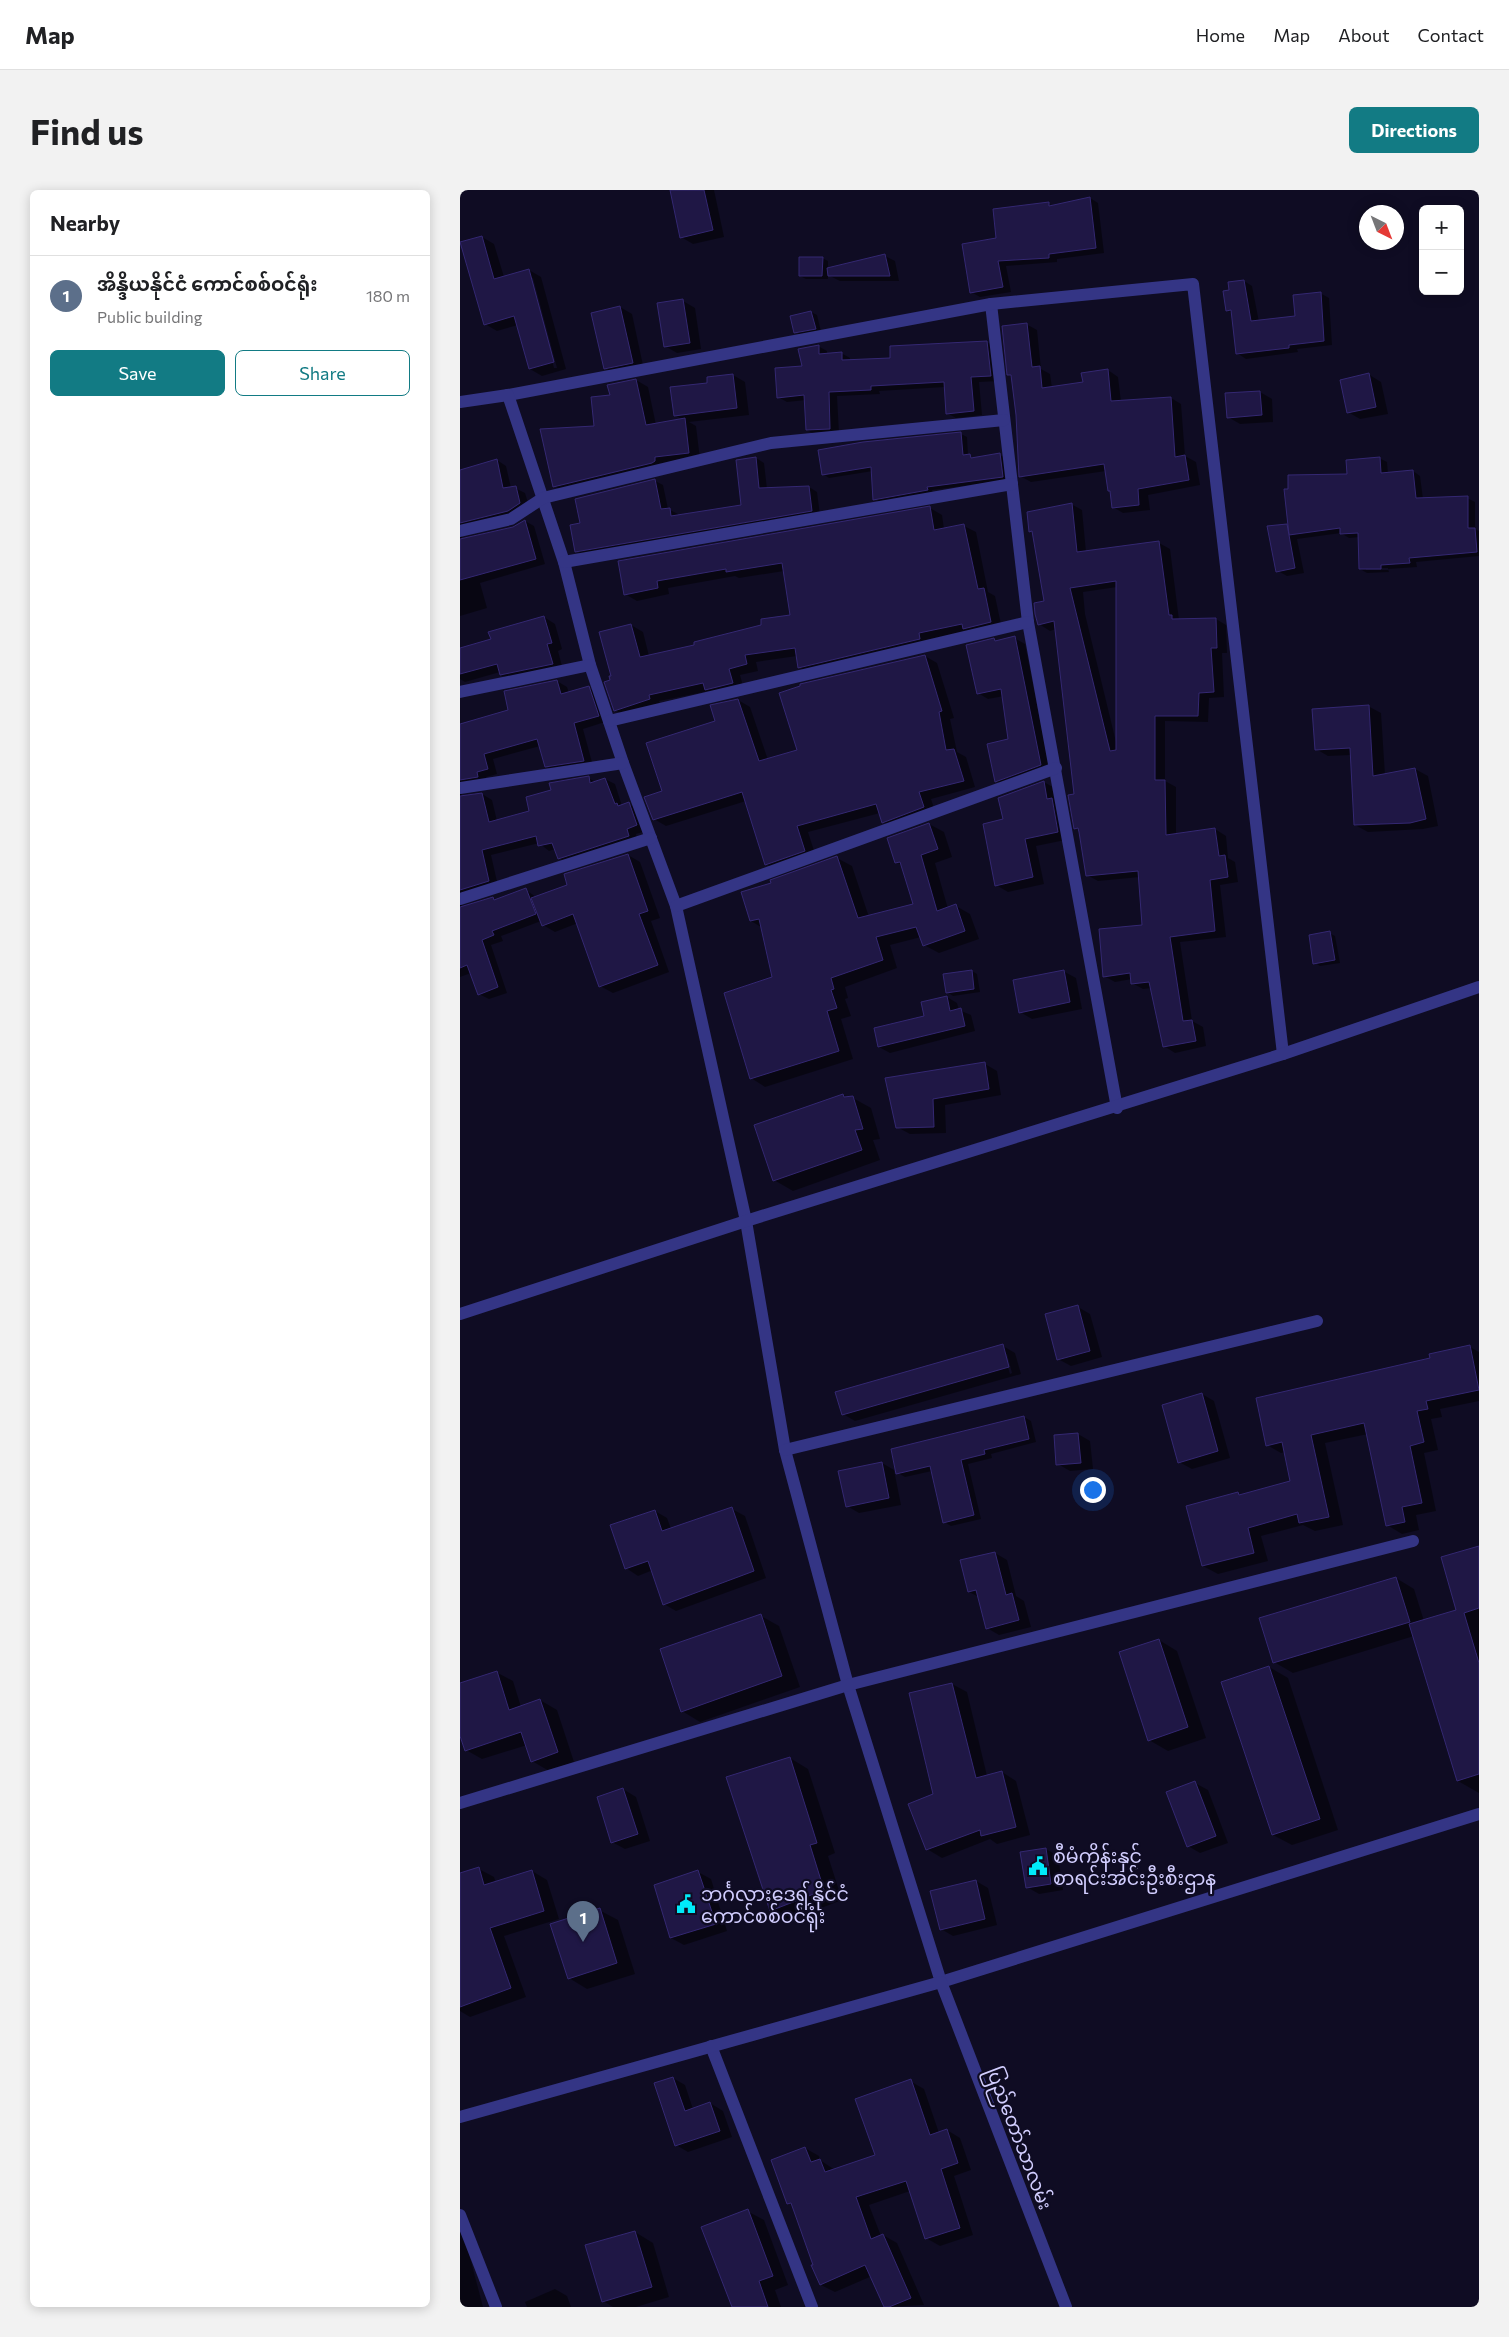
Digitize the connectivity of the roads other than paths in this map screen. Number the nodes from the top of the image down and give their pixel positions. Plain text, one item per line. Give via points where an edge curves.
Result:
1 (991, 304) junction
2 (508, 395) junction
3 (460, 402) edge
4 (1004, 420) junction
5 (1012, 484) junction
6 (544, 498) junction
7 (460, 531) edge
8 (564, 562) junction
9 (1028, 622) junction
10 (590, 665) junction
11 (460, 692) edge
12 (609, 721) junction
13 (623, 763) junction
14 (1056, 768) junction
15 (460, 788) edge
16 (651, 838) junction
17 (460, 899) edge
18 (676, 906) junction
19 (1479, 987) edge
20 (1283, 1054) junction
21 (1116, 1108) junction
22 (746, 1221) junction
23 (460, 1314) edge
24 (1317, 1321) dead end
25 (785, 1450) junction
26 (1413, 1541) dead end
27 (848, 1685) junction
28 (460, 1802) edge
29 (1479, 1814) edge
30 (942, 1982) junction
31 (712, 2046) junction
32 (460, 2117) edge
33 (460, 2215) edge
34 (496, 2307) edge
35 (812, 2307) edge
36 (1066, 2307) edge

1 - 2 street
1 - 4 street
1 - 20 street via 1193,284
2 - 3 street
2 - 6 street, ပြည်တော်သာလမ်း
4 - 5 street
4 - 6 street via 771,443
5 - 8 street
5 - 9 street
6 - 7 street via 511,519
6 - 8 street, ပြည်တော်သာလမ်း
8 - 10 street, ပြည်တော်သာလမ်း
9 - 12 street
9 - 14 street
10 - 11 street
10 - 12 street, ပြည်တော်သာလမ်း
12 - 13 street, ပြည်တော်သာလမ်း
13 - 15 street
13 - 16 street, ပြည်တော်သာလမ်း
14 - 18 street
14 - 21 street
16 - 17 street
16 - 18 street, ပြည်တော်သာလမ်း
18 - 22 street, ပြည်တော်သာလမ်း
19 - 20 street
20 - 21 street
21 - 22 street
22 - 23 street
22 - 25 street, ပြည်တော်သာလမ်း
24 - 25 street
25 - 27 street, ပြည်တော်သာလမ်း
26 - 27 street
27 - 28 street
27 - 30 street, ပြည်တော်သာလမ်း
29 - 30 street
30 - 31 street
30 - 36 street, ပြည်တော်သာလမ်း
31 - 32 street
31 - 35 street
33 - 34 street

